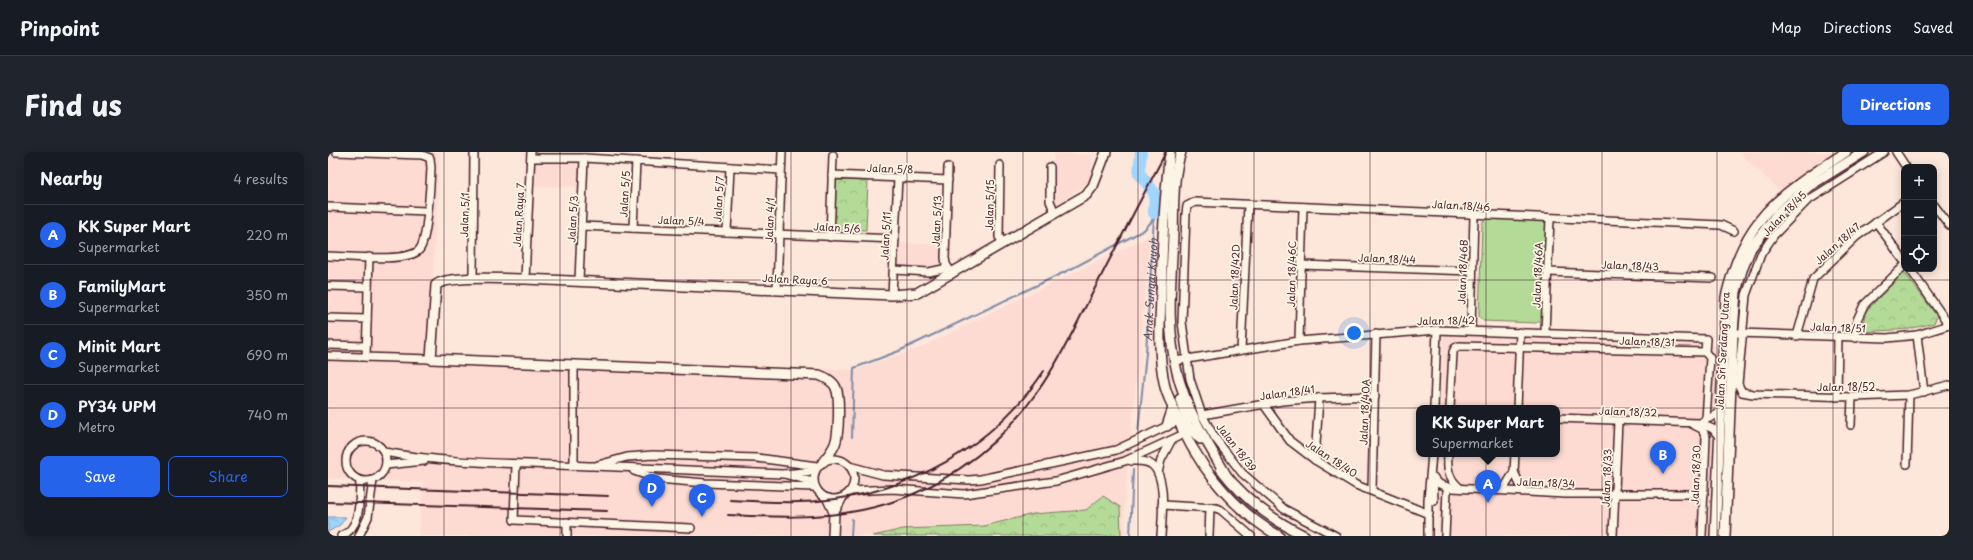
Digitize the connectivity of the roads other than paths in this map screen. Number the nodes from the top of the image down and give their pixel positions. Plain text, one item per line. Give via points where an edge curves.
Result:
1 (336, 152) edge
2 (474, 152) edge
3 (782, 152) edge
4 (1106, 152) edge
5 (1170, 152) edge
6 (1180, 152) edge
7 (1846, 152) edge
8 (1864, 152) edge
9 (1884, 152) edge
10 (1896, 152) edge
11 (531, 155) edge
12 (833, 155) dead end
13 (584, 158) junction
14 (636, 161) junction
15 (1904, 164) edge
16 (1000, 165) dead end
17 (730, 167) junction
18 (948, 167) dead end
19 (1050, 167) dead end
20 (781, 170) junction
21 (832, 175) junction
22 (898, 178) junction
23 (948, 180) junction
24 (1901, 204) edge
25 (1248, 205) junction
26 (1187, 206) joint
27 (328, 207) edge
28 (1303, 207) junction
29 (1937, 209) edge
30 (427, 211) junction
31 (1055, 213) junction
32 (1474, 215) junction
33 (1550, 219) junction
34 (1876, 222) junction
35 (581, 226) junction
36 (1949, 226) edge
37 (633, 228) junction
38 (1734, 231) dead end
39 (727, 232) junction
40 (779, 234) junction
41 (830, 237) junction
42 (895, 239) junction
43 (1004, 243) junction
44 (328, 256) edge
45 (369, 257) junction
46 (1901, 257) edge
47 (1301, 265) junction
48 (1901, 269) edge
49 (894, 270) junction
50 (950, 271) junction
51 (1472, 271) junction
52 (1547, 272) junction
53 (1912, 272) edge
54 (473, 278) junction
55 (1713, 278) dead end
56 (525, 279) junction
57 (579, 281) junction
58 (328, 286) edge
59 (368, 287) junction
60 (777, 289) junction
61 (892, 294) junction
62 (328, 318) edge
63 (367, 319) junction
64 (1949, 325) edge
65 (1437, 330) junction
66 (1471, 330) junction
67 (1520, 332) junction
68 (1545, 332) junction
69 (1733, 333) junction
70 (1376, 334) junction
71 (1917, 335) junction
72 (1797, 336) junction
73 (1838, 337) junction
74 (1856, 338) junction
75 (1300, 341) junction
76 (328, 345) edge
77 (366, 346) junction
78 (1519, 347) junction
79 (1173, 349) junction
80 (1241, 350) junction
81 (1705, 352) junction
82 (328, 356) edge
83 (366, 357) junction
84 (1186, 358) junction
85 (431, 359) junction
86 (1174, 361) junction
87 (574, 366) junction
88 (1949, 385) edge
89 (1742, 392) joint
90 (1924, 392) junction
91 (1909, 394) junction
92 (1375, 396) junction
93 (1837, 397) junction
94 (1852, 397) junction
95 (1319, 398) junction
96 (1264, 405) junction
97 (1434, 405) edge
98 (1450, 405) edge
99 (1517, 405) edge
100 (1173, 408) junction
101 (1720, 413) junction
102 (1202, 415) junction
103 (1560, 418) edge
104 (1706, 419) junction
105 (1618, 421) junction
106 (1690, 422) junction
107 (1183, 423) junction
108 (1699, 423) junction
109 (1851, 425) dead end
110 (1167, 426) junction
111 (1185, 436) junction
112 (1719, 437) junction
113 (1171, 441) junction
114 (384, 452) junction
115 (1432, 457) edge
116 (1448, 457) edge
117 (1515, 457) edge
118 (434, 460) junction
119 (1315, 460) junction
120 (1125, 461) junction
121 (1907, 464) dead end
122 (386, 465) junction
123 (516, 466) junction
124 (574, 466) junction
125 (592, 466) junction
126 (818, 466) junction
127 (849, 466) junction
128 (1431, 466) junction
129 (612, 468) junction
130 (1514, 472) junction
131 (1158, 473) junction
132 (1225, 473) junction
133 (783, 474) junction
134 (1434, 478) junction
135 (374, 480) junction
136 (360, 481) junction
137 (814, 484) junction
138 (1453, 488) junction
139 (1372, 490) junction
140 (1503, 490) junction
141 (851, 491) junction
142 (1523, 491) junction
143 (1428, 493) junction
144 (1616, 494) junction
145 (1704, 494) junction
146 (828, 499) junction
147 (841, 499) junction
148 (1162, 505) junction
149 (1210, 507) junction
150 (1430, 507) junction
151 (1416, 508) junction
152 (834, 512) junction
153 (567, 522) junction
154 (691, 528) dead end
155 (1428, 528) junction
156 (341, 536) edge
157 (359, 536) edge
158 (566, 536) edge
159 (834, 536) edge
160 (1161, 536) edge
161 (1209, 536) edge
162 (1251, 536) edge
163 (1279, 536) edge
164 (1305, 536) edge
165 (1336, 536) edge
166 (1428, 536) edge
167 (1445, 536) edge
168 (1613, 536) edge
169 (1702, 536) edge
170 (1715, 536) edge
171 (1725, 536) edge

1 - 30 street via 427,156 432,162
2 - 54 street, Jalan 5/1
3 - 20 street, Jalan 4/1
4 - 31 street, Jalan Raya 6 via 1090,190
5 - 100 street via 1166,180 1160,346 1164,383
6 - 79 street via 1176,180 1170,307
7 - 69 street, Jalan Sri Serdang Utara via 1776,201 1747,236 1730,278 1726,297
8 - 69 street, Jalan Sri Serdang Utara via 1808,187 1777,214 1751,248 1736,292
9 - 69 street, Jalan 18/45 via 1807,201 1774,235 1761,254
10 - 15 street
11 - 13 street
11 - 56 street, Jalan Raya 7
12 - 21 street
13 - 14 street
13 - 35 street, Jalan 5/3
14 - 17 street
14 - 37 street, Jalan 5/5
16 - 43 street, Jalan 5/15 via 999,237
17 - 20 street
17 - 39 street, Jalan 5/7
18 - 23 street, Jalan 5/13
19 - 31 street via 1050,201
20 - 40 street, Jalan 4/1
21 - 22 street, Jalan 5/8
21 - 41 street
22 - 23 street, Jalan 5/8
22 - 42 street, Jalan 5/11
23 - 50 street, Jalan 5/13 via 945,258
24 - 34 street, Jalan 18/47
25 - 26 street, Jalan 18/46 via 1195,202
25 - 28 street, Jalan 18/46
25 - 80 street, Jalan 18/42D
26 - 84 street, Jalan 18/39 via 1182,322
27 - 30 street
28 - 32 street, Jalan 18/46
28 - 47 street, Jalan 18/46C
29 - 36 street
30 - 45 street via 425,239 414,254 406,257
31 - 43 street, Jalan Raya 6
32 - 33 street, Jalan 18/46
32 - 51 street, Jalan 18/46B
33 - 38 street, Jalan 18/46 via 1721,225
33 - 52 street, Jalan 18/46A
34 - 46 street
34 - 72 street, Jalan 18/47 via 1856,237 1813,279
35 - 37 street, Jalan 5/4
35 - 57 street, Jalan 5/3
37 - 39 street, Jalan 5/4
39 - 40 street, Jalan 5/4
40 - 41 street, Jalan 5/6
40 - 60 street, Jalan 4/1
41 - 42 street, Jalan 5/6
42 - 49 street, Jalan 5/11
43 - 50 street, Jalan Raya 6
44 - 45 street
45 - 59 street
47 - 51 street, Jalan 18/44
47 - 75 street, Jalan 18/46C
48 - 74 street via 1864,305 1857,320
49 - 50 street
49 - 61 street, Jalan 5/11
50 - 61 street, Jalan Raya 6 via 923,291 905,295
51 - 66 street, Jalan 18/46B
52 - 55 street, Jalan 18/43
52 - 68 street, Jalan 18/46A
53 - 64 street
54 - 56 street, Jalan Raya 6
54 - 85 street, Jalan Raya 6 via 439,282 436,285
56 - 57 street, Jalan Raya 6
57 - 60 street, Jalan Raya 6
58 - 59 street
59 - 63 street
60 - 61 street, Jalan Raya 6
62 - 63 street
63 - 77 street
64 - 71 street, Jalan 18/51
65 - 66 street, Jalan 18/42
65 - 70 street, Jalan 18/42
65 - 97 street
66 - 67 street, Jalan 18/42
67 - 68 street, Jalan 18/42
67 - 78 street
68 - 81 street, Jalan 18/42 via 1706,340
69 - 72 street, Jalan 18/51
69 - 89 street, Jalan 18/45 via 1738,384
69 - 101 street, Jalan Sri Serdang Utara
69 - 171 street, Jalan Sri Serdang Utara
70 - 75 street, Jalan 18/42
70 - 92 street, Jalan 18/40A
71 - 74 street, Jalan 18/51
71 - 90 street
72 - 73 street, Jalan 18/51
73 - 74 street, Jalan 18/51
73 - 93 street
75 - 80 street, Jalan 18/42
76 - 77 street
77 - 83 street
78 - 81 street, Jalan 18/31
78 - 98 street, Jalan 18/31 via 1455,348
78 - 99 street
79 - 86 street
79 - 107 street via 1173,374
80 - 84 street, Jalan 18/42
81 - 104 street via 1710,358
82 - 83 street
83 - 85 street
84 - 86 street, Jalan 18/42
84 - 102 street, Jalan 18/39
85 - 87 street
86 - 132 street via 1180,385 1196,423
87 - 124 street
87 - 126 street via 824,377 836,386 836,442
88 - 90 street, Jalan 18/52
89 - 93 street, Jalan 18/52
90 - 91 street, Jalan 18/52
91 - 94 street, Jalan 18/52
91 - 121 street
92 - 95 street, Jalan 18/41
92 - 139 street, Jalan 18/40A
93 - 94 street, Jalan 18/52
94 - 109 street
95 - 96 street, Jalan 18/41
95 - 119 street
96 - 102 street, Jalan 18/41
96 - 119 street, Jalan 18/40 via 1290,441
100 - 107 street
100 - 110 street
101 - 104 street
101 - 112 street, Jalan Sri Serdang Utara
102 - 165 street, Jalan 18/39 via 1215,438 1242,473 1284,509
103 - 105 street, Jalan 18/32
104 - 108 street
105 - 106 street, Jalan 18/32
105 - 144 street, Jalan 18/33
106 - 108 street, Jalan 18/32
106 - 145 street, Jalan 18/30 via 1702,429 1706,437
107 - 110 street
107 - 111 street via 1187,430
107 - 132 street via 1194,431
108 - 112 street via 1713,429
110 - 127 street via 1116,450 981,479 883,475
111 - 113 street
111 - 163 street via 1214,480 1228,496
112 - 170 street, Jalan Sri Serdang Utara
113 - 120 street
113 - 131 street via 1161,460
114 - 118 street
114 - 122 street
114 - 136 street via 376,444 366,441 355,444 350,449 346,454 346,468
115 - 128 street
116 - 138 street via 1448,472
117 - 130 street
118 - 122 street
118 - 123 street
119 - 139 street, Jalan 18/40 via 1356,485
120 - 131 street via 1143,460 1152,465
120 - 141 street via 1056,481 964,494 892,489
122 - 135 street via 384,472
123 - 124 street
123 - 153 street via 514,520
124 - 125 street
125 - 126 street via 627,457 653,455 757,458
125 - 129 street
126 - 127 street via 837,459
126 - 133 street
126 - 137 street
127 - 141 street via 854,478
128 - 134 street
128 - 143 street
129 - 133 street
129 - 137 street via 639,472 657,479 705,483
130 - 140 street
130 - 142 street
131 - 148 street
132 - 164 street via 1249,499 1282,525
133 - 137 street
134 - 138 street via 1439,484
134 - 150 street
135 - 136 street
135 - 157 street via 368,517
136 - 156 street via 358,516 347,533
137 - 146 street via 818,492
138 - 140 street, Jalan 18/34
138 - 150 street
138 - 167 street
139 - 151 street, Jalan 18/40
140 - 142 street, Jalan 18/34
141 - 147 street
142 - 144 street, Jalan 18/34
143 - 150 street
143 - 151 street
144 - 145 street, Jalan 18/34
144 - 168 street, Jalan 18/33
145 - 169 street, Jalan 18/30
146 - 147 street
146 - 152 street
147 - 152 street
148 - 149 street
148 - 160 street
149 - 161 street
149 - 162 street via 1221,510
150 - 151 street, Jalan 18/40
150 - 155 street
151 - 155 street
152 - 159 street
153 - 154 street
153 - 158 street
155 - 166 street

